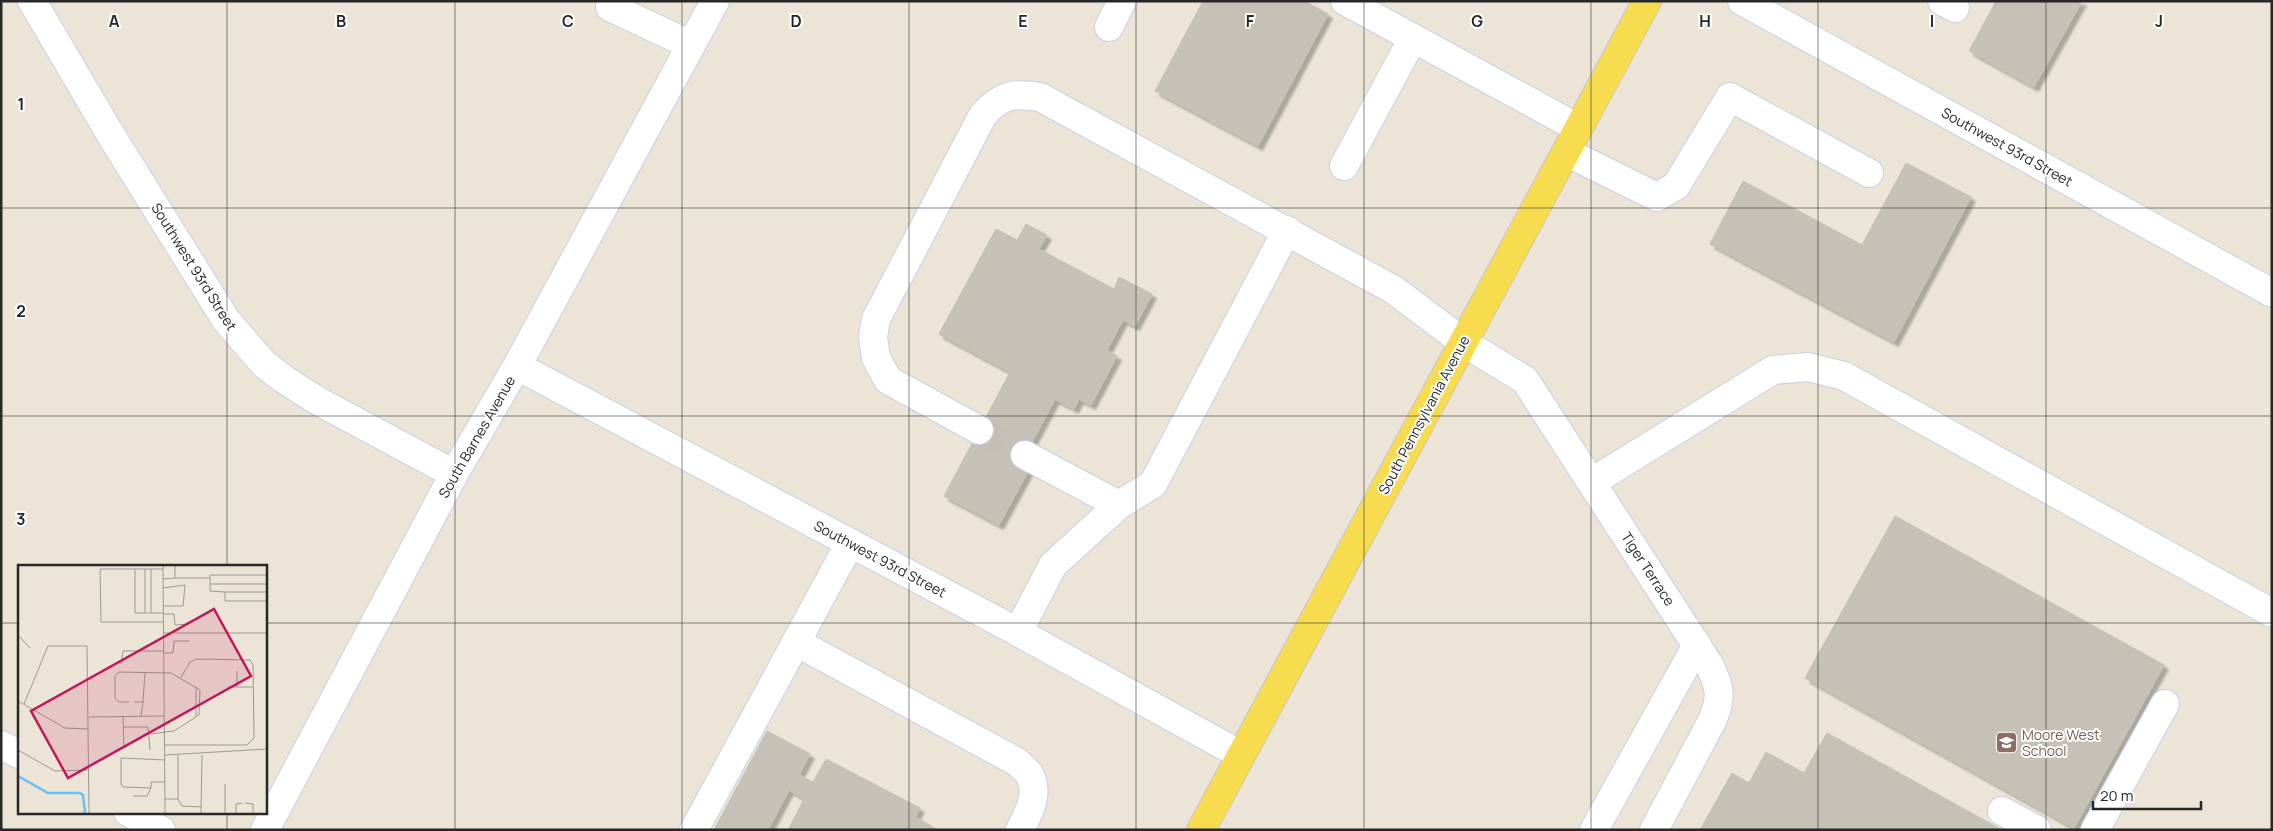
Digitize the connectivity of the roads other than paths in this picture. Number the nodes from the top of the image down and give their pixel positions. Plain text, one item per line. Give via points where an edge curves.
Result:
1 (32, 1) edge
2 (715, 1) edge
3 (1122, 1) edge
4 (1345, 1) edge
5 (1647, 1) edge
6 (1742, 1) edge
7 (610, 7) dead end
8 (1109, 27) dead end
9 (1413, 38) junction
10 (691, 45) junction
11 (1572, 140) junction
12 (1344, 166) dead end
13 (1869, 173) dead end
14 (1287, 230) junction
15 (2272, 293) edge
16 (1463, 342) junction
17 (517, 366) junction
18 (979, 430) tunnel mouth
19 (1025, 455) tunnel mouth
20 (454, 474) junction
21 (1592, 482) junction
22 (1119, 505) junction
23 (850, 543) junction
24 (2272, 613) edge
25 (1018, 632) junction
26 (796, 642) junction
27 (1697, 645) junction
28 (2165, 704) dead end
29 (1, 745) edge
30 (18, 754) edge
31 (1242, 755) junction
32 (2002, 811) dead end
33 (132, 814) edge
34 (161, 830) edge
35 (265, 830) edge
36 (694, 830) edge
37 (1020, 830) edge
38 (1201, 830) edge
39 (1594, 830) edge
40 (1654, 830) edge
41 (2037, 830) edge
42 (2095, 830) edge

1 - 20 street, Southwest 93rd Street via 112,137 241,340 264,364 318,401
2 - 10 street, South Barnes Avenue
3 - 8 street
4 - 9 street
5 - 11 main road, South Pennsylvania Avenue
6 - 15 street, Southwest 93rd Street
7 - 10 street
9 - 11 street
9 - 12 street
10 - 17 street, South Barnes Avenue
11 - 13 street via 1657,197 1676,186 1730,96
11 - 16 main road, South Pennsylvania Avenue
14 - 16 street, Tiger Terrace via 1394,290
14 - 18 street, Tiger Terrace via 1040,97 1007,96 994,102 984,115 876,319 873,337 876,358 888,380
14 - 22 street via 1153,484
16 - 21 street, Tiger Terrace via 1526,380
16 - 31 main road, South Pennsylvania Avenue
17 - 20 street, South Barnes Avenue
17 - 23 street, Southwest 93rd Street
19 - 22 street
20 - 35 street, South Barnes Avenue
21 - 24 street via 1773,370 1808,368 1844,376
21 - 27 street, Tiger Terrace
22 - 25 street via 1053,565
23 - 25 street, Southwest 93rd Street
23 - 26 street
25 - 31 street, Southwest 93rd Street
26 - 36 street
26 - 37 street via 1017,762 1029,774 1034,794
27 - 39 street
27 - 40 street, Tiger Terrace via 1719,685 1718,705
28 - 42 street
29 - 30 street
31 - 38 main road, South Pennsylvania Avenue
32 - 41 street
33 - 34 street

